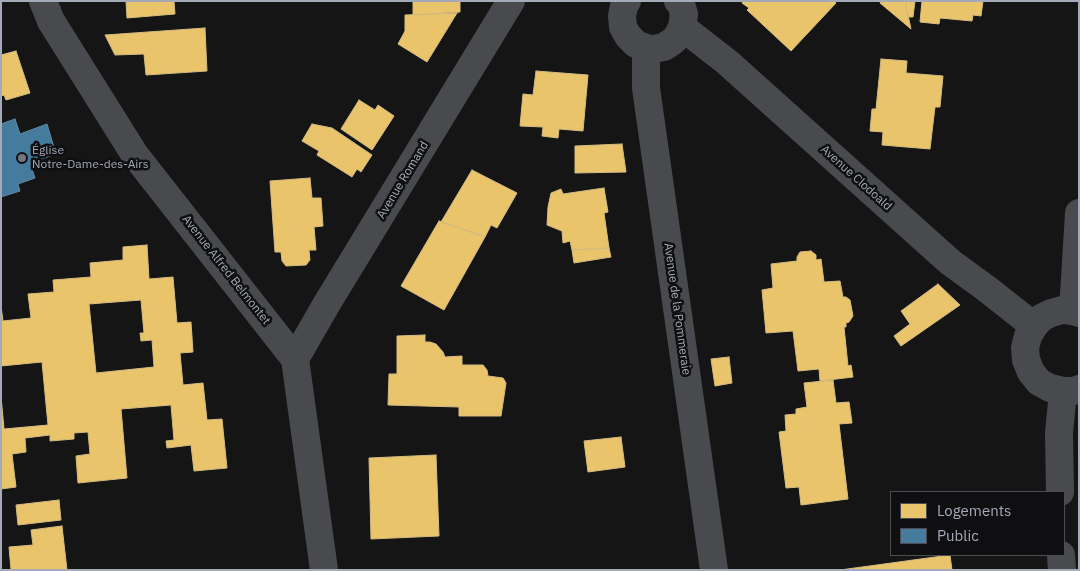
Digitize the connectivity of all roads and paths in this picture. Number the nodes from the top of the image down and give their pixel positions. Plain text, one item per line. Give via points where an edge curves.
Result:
1 (43, 1) edge
2 (511, 1) edge
3 (627, 1) edge
4 (680, 14) edge
5 (646, 48) junction
6 (1079, 212) edge
7 (1076, 312) edge
8 (1034, 326) junction
9 (295, 359) junction
10 (1071, 390) edge
11 (1060, 491) edge
12 (1062, 556) edge
13 (324, 570) edge
14 (714, 570) edge
15 (1062, 570) edge

1 - 9 street, Avenue Alfred Belmontet via 51,21 135,155
2 - 9 street, Avenue Romand
3 - 5 street via 622,16 623,26 636,44
4 - 5 street via 677,36 673,41 664,47
4 - 8 street, Avenue Clodoald via 727,62 950,262
5 - 14 street, Avenue de la Pommeraie via 646,88
6 - 7 street
7 - 8 street via 1051,312
8 - 10 street via 1025,348 1031,372 1050,388
9 - 13 street
10 - 11 street via 1060,433
12 - 15 street

